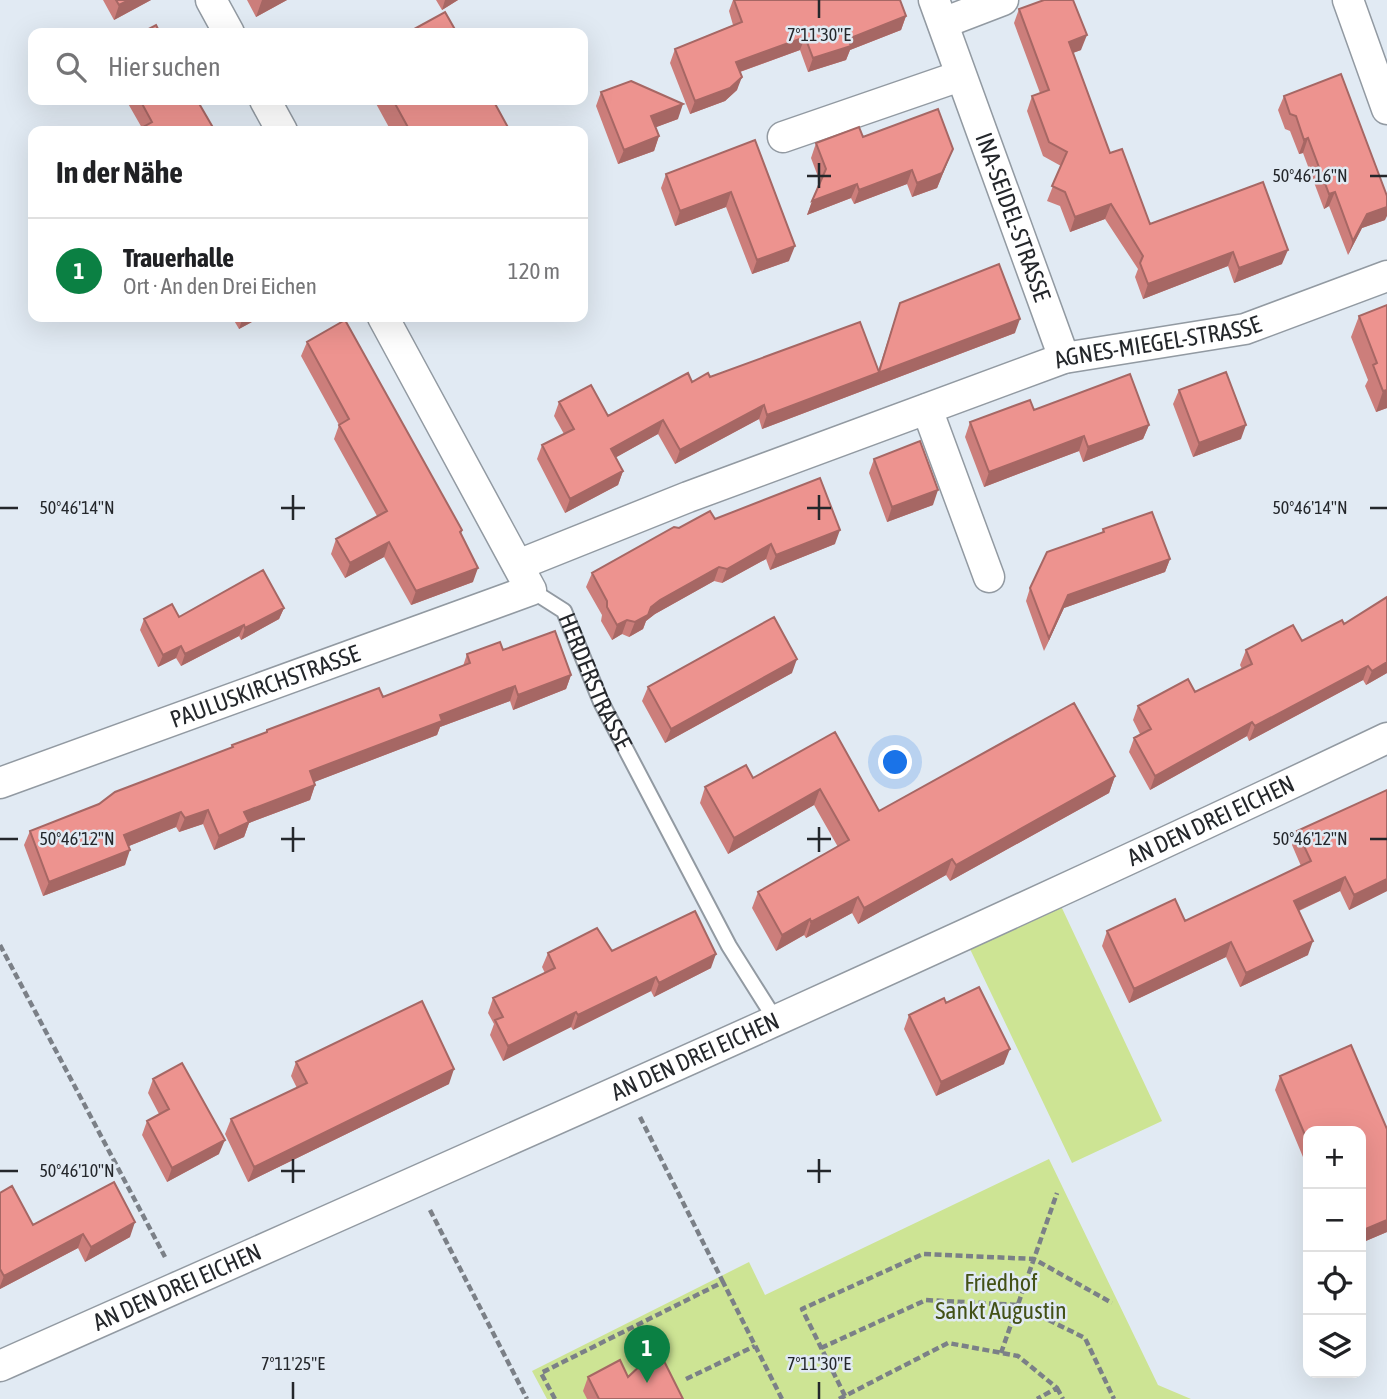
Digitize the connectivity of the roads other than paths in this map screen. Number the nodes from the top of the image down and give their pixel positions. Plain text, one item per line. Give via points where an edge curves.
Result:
1 (211, 0) edge
2 (1003, 0) edge
3 (1348, 0) edge
4 (939, 11) edge
5 (226, 28) edge
6 (960, 76) junction
7 (268, 105) edge
8 (1387, 109) edge
9 (279, 126) edge
10 (783, 137) dead end
11 (1387, 276) edge
12 (386, 322) edge
13 (1064, 358) junction
14 (927, 409) junction
15 (989, 577) dead end
16 (524, 578) junction
17 (1387, 738) edge
18 (0, 783) edge
19 (775, 1019) junction
20 (0, 1366) edge

1 - 5 street
2 - 4 street, INA-SEIDEL-STRASSE
3 - 8 street
4 - 6 street, INA-SEIDEL-STRASSE
6 - 10 street
6 - 13 street, INA-SEIDEL-STRASSE
7 - 9 street
11 - 13 street, AGNES-MIEGEL-STRASSE via 1245,329
12 - 16 street, HERDERSTRASSE
13 - 14 street, AGNES-MIEGEL-STRASSE
14 - 15 street
14 - 16 street, AGNES-MIEGEL-STRASSE via 688,497
16 - 18 street, PAULUSKIRCHSTRASSE
16 - 19 lane, HERDERSTRASSE via 564,611 601,702 729,946
17 - 19 street, AN DEN DREI EICHEN via 1119,865
19 - 20 street, AN DEN DREI EICHEN via 626,1090

